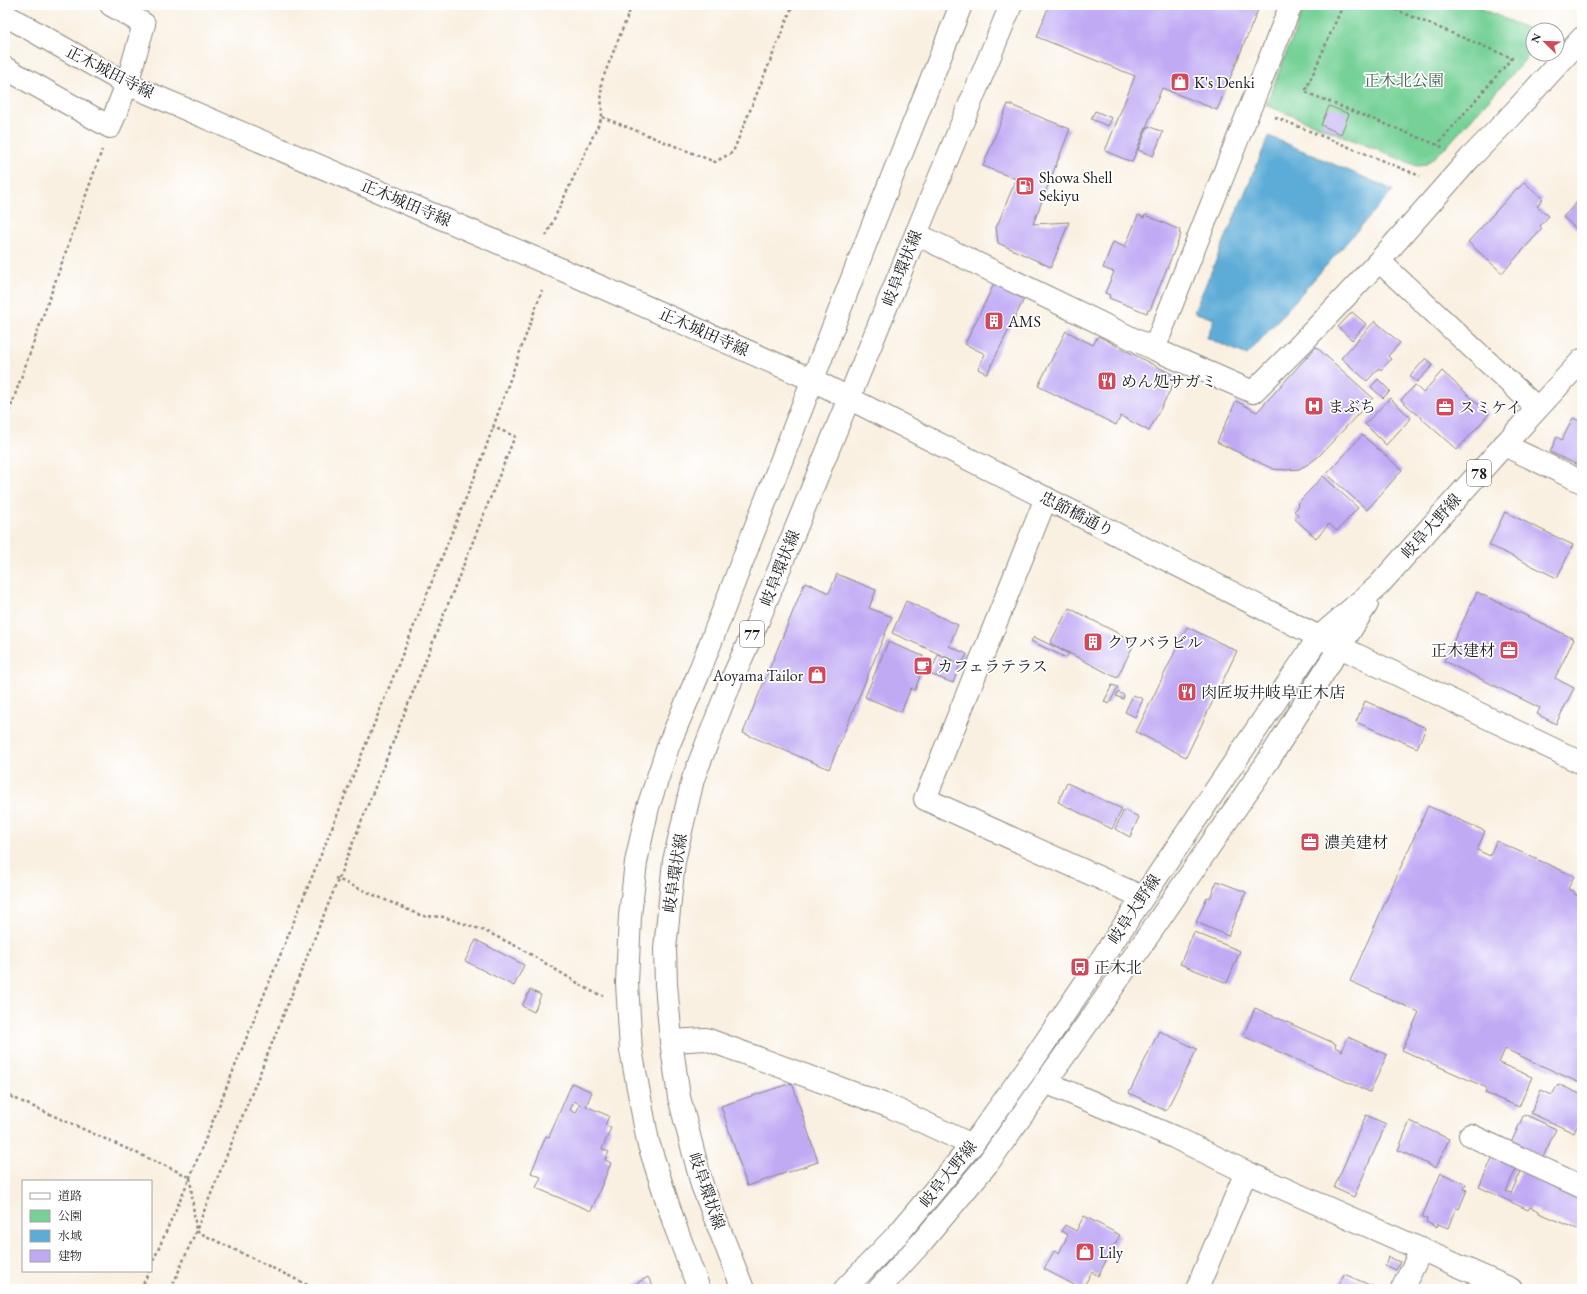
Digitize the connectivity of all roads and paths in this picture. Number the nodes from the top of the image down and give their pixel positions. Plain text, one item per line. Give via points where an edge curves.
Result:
1 (111, 5) edge
2 (632, 5) edge
3 (793, 5) edge
4 (962, 5) edge
5 (1011, 5) edge
6 (1291, 5) edge
7 (1343, 5) edge
8 (1384, 5) edge
9 (5, 15) edge
10 (1582, 38) edge
11 (5, 68) edge
12 (128, 84) junction
13 (1250, 107) junction
14 (602, 117) junction
15 (110, 127) junction
16 (1417, 175) dead end
17 (916, 234) junction
18 (543, 261) junction
19 (1378, 261) junction
20 (1154, 349) junction
21 (1582, 360) edge
22 (813, 380) junction
23 (848, 398) junction
24 (1537, 408) junction
25 (5, 423) edge
26 (493, 427) junction
27 (1504, 445) junction
28 (1582, 482) edge
29 (1046, 498) junction
30 (1378, 586) junction
31 (1319, 637) junction
32 (1341, 647) junction
33 (1582, 763) edge
34 (335, 878) dead end
35 (338, 880) junction
36 (1142, 897) junction
37 (628, 997) junction
38 (671, 1041) junction
39 (1045, 1082) junction
40 (5, 1094) edge
41 (1470, 1136) dead end
42 (972, 1146) junction
43 (1246, 1172) junction
44 (190, 1177) junction
45 (1582, 1188) edge
46 (196, 1231) junction
47 (1422, 1249) junction
48 (152, 1264) edge
49 (149, 1272) edge
50 (141, 1289) edge
51 (171, 1289) edge
52 (316, 1289) edge
53 (699, 1289) edge
54 (743, 1289) edge
55 (845, 1289) edge
56 (879, 1289) edge
57 (1197, 1289) edge
58 (1402, 1289) edge
59 (1511, 1289) edge

1 - 12 street via 144,24
2 - 14 path via 601,83
3 - 14 path via 733,152 715,162
4 - 22 street, 77
5 - 17 street, 岐阜環状線 / 77
6 - 13 street
7 - 8 path via 1305,92 1437,145 1512,58
9 - 12 street, 正木城田寺線
10 - 19 street
11 - 15 street
12 - 15 street
12 - 18 street, 正木城田寺線
13 - 16 path
13 - 20 street
14 - 18 path
15 - 25 path
17 - 20 street
17 - 23 street, 岐阜環状線 / 77
18 - 22 street, 正木城田寺線
18 - 26 path
19 - 20 street via 1253,392
19 - 24 street
21 - 24 street, 岐阜大野線 / 78
22 - 23 street, 忠節橋通り
22 - 37 street, 77 via 669,744 648,807 636,862 630,916
23 - 29 street, 忠節橋通り
23 - 38 street, 岐阜環状線 / 77 via 693,779 674,861 665,949
24 - 27 street, 岐阜大野線 / 78
26 - 35 path via 515,436
26 - 44 path
27 - 28 street
27 - 30 street, 岐阜大野線 / 78
29 - 31 street, 忠節橋通り
29 - 36 street via 925,799
30 - 31 street, 岐阜大野線 / 78
30 - 32 street, 岐阜大野線 / 78
31 - 32 street, 忠節橋通り
31 - 36 street, 岐阜大野線 / 78
32 - 33 street, 忠節橋通り
32 - 39 street, 岐阜大野線 / 78 via 1264,768
34 - 35 path
35 - 37 path via 422,916 444,917 485,931 520,948 602,996
35 - 46 path
36 - 42 street, 岐阜大野線 / 78
37 - 53 street, 77 via 631,1050 648,1142 675,1226
38 - 42 street via 706,1039 890,1107
38 - 54 street, 岐阜環状線 / 77 via 678,1097 702,1185
39 - 43 street via 1174,1136
39 - 56 street, 岐阜大野線 / 78 via 988,1163 922,1243
40 - 44 path
41 - 45 street
42 - 55 street, 岐阜大野線 / 78 via 898,1234
43 - 47 street
43 - 57 street
44 - 46 path
44 - 48 path
46 - 51 path
46 - 52 path
47 - 58 street
47 - 59 street
49 - 50 path

